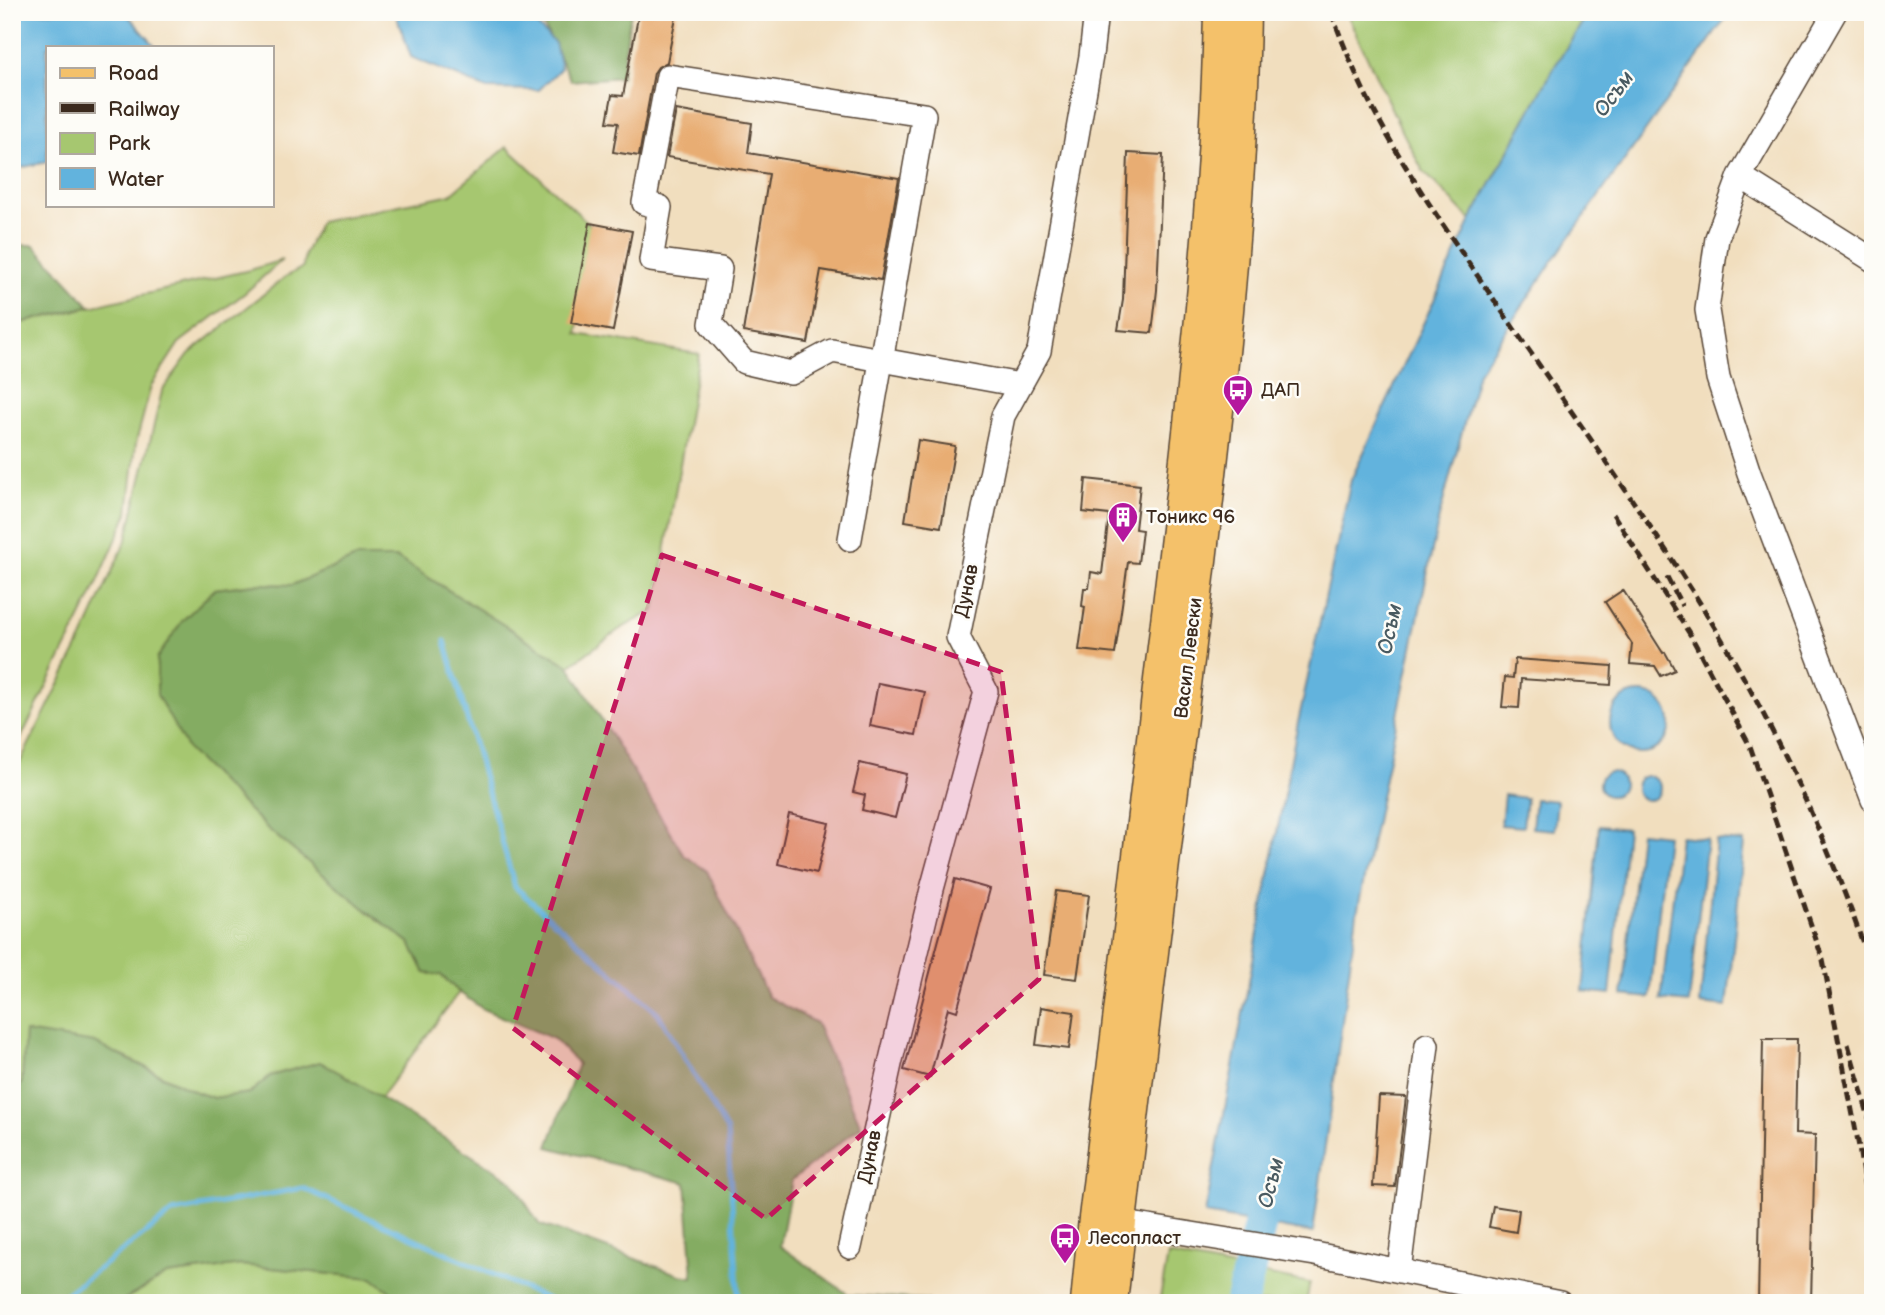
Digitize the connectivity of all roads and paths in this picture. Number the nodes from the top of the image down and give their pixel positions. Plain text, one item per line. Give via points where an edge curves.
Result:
1 (1096, 12) edge
2 (1219, 12) edge
3 (1245, 12) edge
4 (1835, 12) edge
5 (1740, 176) junction
6 (1873, 261) edge
7 (883, 360) junction
8 (1020, 385) junction
9 (850, 539) dead end
10 (1873, 800) edge
11 (1427, 1045) dead end
12 (1107, 1220) junction
13 (850, 1247) dead end
14 (1399, 1271) junction
15 (1478, 1295) edge
16 (1086, 1303) edge
17 (1112, 1303) edge
18 (1560, 1303) edge

1 - 8 street, Дунав via 1039,351
2 - 12 main road, Васил Левски via 1208,249
3 - 12 main road, Васил Левски via 1234,254 1217,427
4 - 5 street
5 - 6 street
5 - 10 street via 1717,238 1707,310 1717,378
7 - 7 street via 924,115 668,76 644,203 660,207 651,260 720,269 711,324 744,362 791,373 832,351
7 - 8 street
7 - 9 street
8 - 13 street, Дунав via 1003,416 958,637 986,691 932,890
11 - 14 street
12 - 14 street
12 - 16 main road, Васил Левски
12 - 17 main road, Васил Левски
14 - 15 street
15 - 18 street

